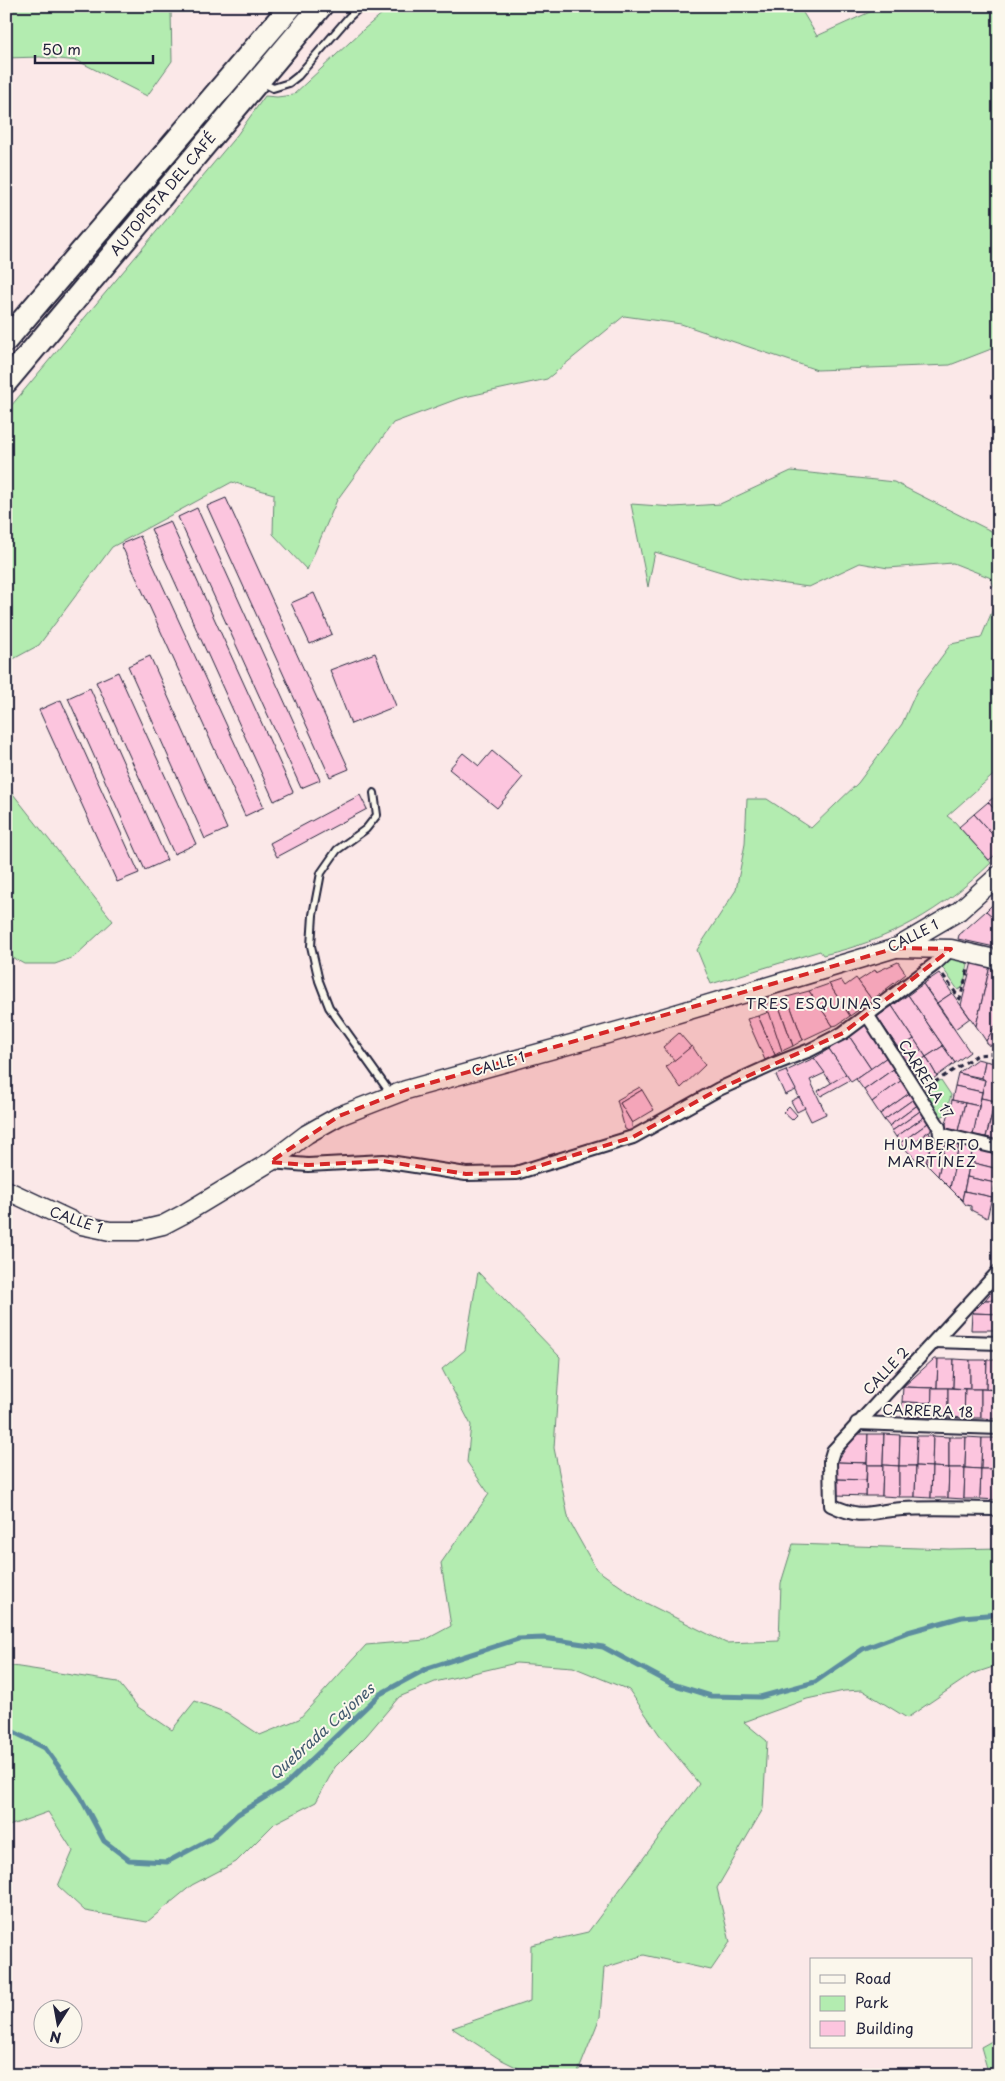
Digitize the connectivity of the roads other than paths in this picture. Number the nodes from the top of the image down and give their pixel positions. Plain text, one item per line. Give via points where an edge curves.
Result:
1 (291, 6) edge
2 (321, 6) edge
3 (361, 6) edge
4 (261, 77) junction
5 (6, 340) edge
6 (6, 382) edge
7 (374, 793) dead end
8 (999, 876) edge
9 (896, 948) junction
10 (950, 949) junction
11 (999, 960) edge
12 (868, 1016) junction
13 (392, 1095) junction
14 (999, 1148) edge
15 (270, 1162) junction
16 (6, 1190) edge
17 (999, 1272) edge
18 (935, 1341) junction
19 (999, 1343) edge
20 (857, 1423) junction
21 (999, 1428) edge
22 (999, 1509) edge

1 - 5 highway, AUTOPISTA DEL CAFÉ
2 - 4 highway, AUTOPISTA DEL CAFÉ
3 - 4 lane via 289,83 273,88
4 - 6 highway, AUTOPISTA DEL CAFÉ
7 - 13 lane via 377,815 366,829 336,850 321,873 313,915 312,946 319,981 329,1007
8 - 9 street, CALLE 1 via 959,911
9 - 10 street
9 - 13 street, CALLE 1
10 - 11 street
10 - 12 street, CALLE 1 via 936,964
12 - 14 street, CARRERA 17 via 939,1127 940,1134
12 - 15 street, CALLE 1 via 810,1050 719,1089 633,1137 516,1172 466,1174 383,1161 308,1165
13 - 15 street, CALLE 1 via 323,1125
15 - 16 street, CALLE 1 via 163,1225 138,1231 110,1231 81,1224
17 - 18 street, CALLE 2
18 - 19 street
18 - 20 street, CALLE 2
20 - 21 street, CARRERA 18
20 - 22 street, CALLE 2 via 833,1451 830,1461 831,1506 862,1516 901,1509

